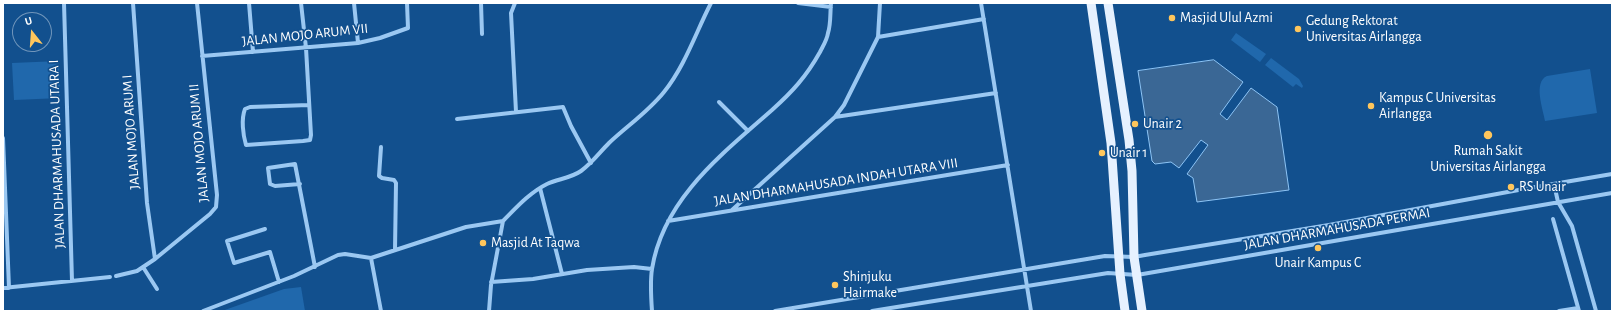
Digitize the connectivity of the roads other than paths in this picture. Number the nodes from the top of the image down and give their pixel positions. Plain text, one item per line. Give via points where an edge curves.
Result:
1 (64, 3) edge
2 (133, 3) edge
3 (196, 3) edge
4 (249, 3) edge
5 (301, 3) edge
6 (354, 3) edge
7 (407, 3) edge
8 (481, 3) edge
9 (514, 3) edge
10 (710, 3) edge
11 (798, 3) edge
12 (880, 3) edge
13 (981, 3) edge
14 (1091, 3) edge
15 (1108, 3) edge
16 (831, 5) edge
17 (984, 19) junction
18 (482, 34) dead end
19 (878, 37) junction
20 (358, 43) junction
21 (306, 48) junction
22 (253, 52) junction
23 (202, 56) junction
24 (996, 93) junction
25 (719, 102) dead end
26 (309, 105) junction
27 (516, 112) junction
28 (835, 117) junction
29 (456, 119) dead end
30 (748, 131) junction
31 (3, 138) edge
32 (381, 148) dead end
33 (590, 163) junction
34 (1008, 165) junction
35 (1612, 174) edge
36 (300, 184) junction
37 (1554, 184) junction
38 (540, 188) junction
39 (1612, 193) edge
40 (1558, 202) junction
41 (732, 210) junction
42 (1553, 219) dead end
43 (503, 221) junction
44 (668, 221) junction
45 (265, 229) dead end
46 (396, 250) junction
47 (1119, 256) junction
48 (1134, 257) junction
49 (371, 258) junction
50 (155, 260) junction
51 (144, 267) junction
52 (315, 267) junction
53 (652, 269) junction
54 (1024, 269) junction
55 (562, 274) junction
56 (1120, 274) junction
57 (1137, 275) junction
58 (116, 276) dead end
59 (110, 277) dead end
60 (72, 281) junction
61 (279, 282) junction
62 (491, 282) junction
63 (1027, 287) junction
64 (3, 288) edge
65 (9, 288) junction
66 (157, 290) dead end
67 (1579, 309) edge
68 (203, 311) edge
69 (381, 311) edge
70 (489, 311) edge
71 (652, 311) edge
72 (775, 311) edge
73 (872, 311) edge
74 (1031, 311) edge
75 (1126, 311) edge
76 (1142, 311) edge
77 (1560, 311) edge
78 (1596, 311) edge

1 - 60 street, JALAN DHARMAHUSADA UTARA I
2 - 50 street, JALAN MOJO ARUM I via 147,203
3 - 23 street, JALAN MOJO ARUM II
4 - 22 street
5 - 21 street
6 - 20 street
7 - 20 street, JALAN MOJO ARUM VII via 408,28
8 - 18 street
9 - 27 street via 511,12
10 - 33 street via 680,67 664,92 642,117 609,143
11 - 16 street
12 - 19 street
13 - 17 street
14 - 47 main road via 1111,143
15 - 48 main road via 1129,140
16 - 30 street via 825,42 803,79
17 - 19 street
17 - 24 street
19 - 28 street via 844,105
20 - 21 street, JALAN MOJO ARUM VII
21 - 22 street, JALAN MOJO ARUM VII
21 - 26 street
22 - 23 street, JALAN MOJO ARUM VII
23 - 50 street, JALAN MOJO ARUM II via 217,195 216,207
24 - 28 street
24 - 34 street
25 - 30 street
26 - 26 street via 245,109 242,114 246,145 310,140
27 - 29 street
27 - 33 street via 563,107
28 - 41 street
30 - 44 street via 695,180
31 - 65 street
32 - 46 street via 379,176 394,180 396,184
33 - 38 street via 573,175
34 - 41 street, JALAN DHARMAHUSADA INDAH UTARA VIII
34 - 54 street
35 - 37 street, JALAN DHARMAHUSADA PERMAI
36 - 36 street via 295,164 268,168 270,184
36 - 52 street
37 - 40 street
37 - 48 street, JALAN DHARMAHUSADA PERMAI
38 - 43 street
38 - 55 street
39 - 40 street, JALAN DHARMAHUSADA PERMAI
40 - 57 street, JALAN DHARMAHUSADA PERMAI
40 - 78 street via 1572,226
41 - 44 street, JALAN DHARMAHUSADA INDAH UTARA VIII
42 - 67 street
43 - 46 street via 466,227
43 - 62 street
44 - 53 street
45 - 61 street via 227,241 234,263 270,252
46 - 49 street
47 - 48 street, JALAN DHARMAHUSADA PERMAI
47 - 54 street, JALAN DHARMAHUSADA PERMAI
47 - 56 main road
48 - 57 main road
49 - 52 street via 338,255
49 - 69 street
50 - 51 street, JALAN MOJO ARUM II
51 - 58 street, JALAN MOJO ARUM II via 132,274
51 - 66 street
52 - 61 street
53 - 55 street via 634,267
53 - 71 street
54 - 63 street
54 - 72 street, JALAN DHARMAHUSADA PERMAI
55 - 62 street
56 - 57 street, JALAN DHARMAHUSADA PERMAI
56 - 63 street, JALAN DHARMAHUSADA PERMAI via 1108,272
56 - 75 main road
57 - 76 main road
59 - 60 street
60 - 65 street
61 - 68 street
62 - 70 street
63 - 73 street, JALAN DHARMAHUSADA PERMAI
63 - 74 street
64 - 65 street
67 - 77 street

